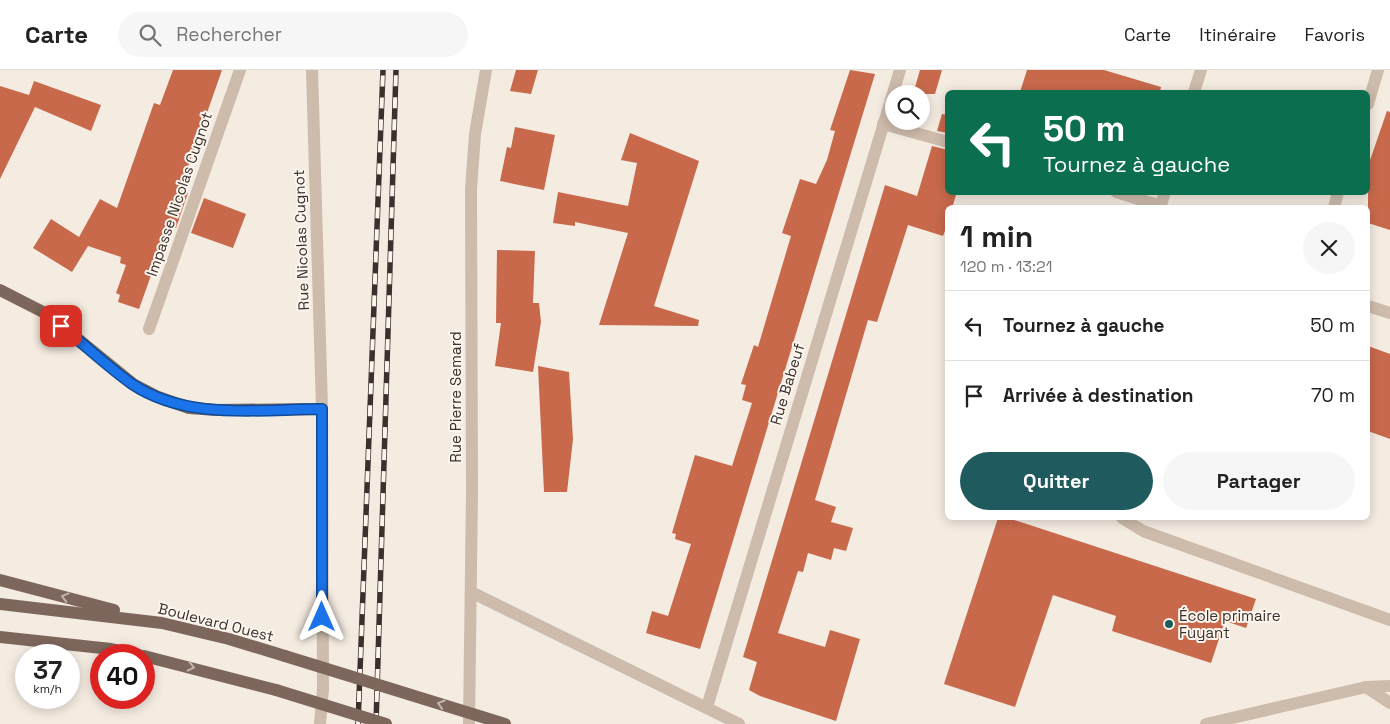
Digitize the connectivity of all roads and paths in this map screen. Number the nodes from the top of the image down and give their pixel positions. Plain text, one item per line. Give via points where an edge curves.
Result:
1 (240, 70) edge
2 (312, 70) edge
3 (486, 70) edge
4 (900, 70) edge
5 (1201, 70) edge
6 (1378, 70) edge
7 (1195, 90) edge
8 (1370, 97) edge
9 (883, 124) junction
10 (945, 141) edge
11 (1125, 195) edge
12 (1154, 205) edge
13 (0, 290) edge
14 (1370, 307) edge
15 (1390, 313) edge
16 (149, 329) dead end
17 (322, 409) junction
18 (1125, 520) edge
19 (0, 580) edge
20 (472, 592) junction
21 (0, 604) edge
22 (1390, 620) edge
23 (162, 624) junction
24 (0, 637) edge
25 (90, 647) edge
26 (155, 659) edge
27 (1390, 686) edge
28 (1366, 687) junction
29 (1390, 703) edge
30 (707, 707) junction
31 (320, 724) edge
32 (386, 724) edge
33 (469, 724) edge
34 (504, 724) edge
35 (740, 724) edge
36 (1206, 724) edge

1 - 16 street, Impasse Nicolas Cugnot
2 - 17 street, Rue Nicolas Cugnot
3 - 20 street, Rue Pierre Semard via 475,134 471,189
4 - 9 street, Rue Babeuf
5 - 7 street
6 - 8 street
9 - 10 street
9 - 30 street, Rue Babeuf
11 - 12 street
13 - 17 main road via 47,314 133,384 158,397 190,408 216,410
14 - 15 street
17 - 31 street, Rue Nicolas Cugnot via 324,689
18 - 22 street via 1143,532
23 -> 19 main road
20 - 30 street
20 - 33 street, Rue Pierre Semard
21 - 23 main road, Boulevard Ouest
34 -> 23 main road, Boulevard Ouest, bridge via 229,639
24 - 25 main road
26 -> 32 main road, bridge via 276,690
27 - 28 street
28 - 29 street
28 - 36 street
30 - 35 street

